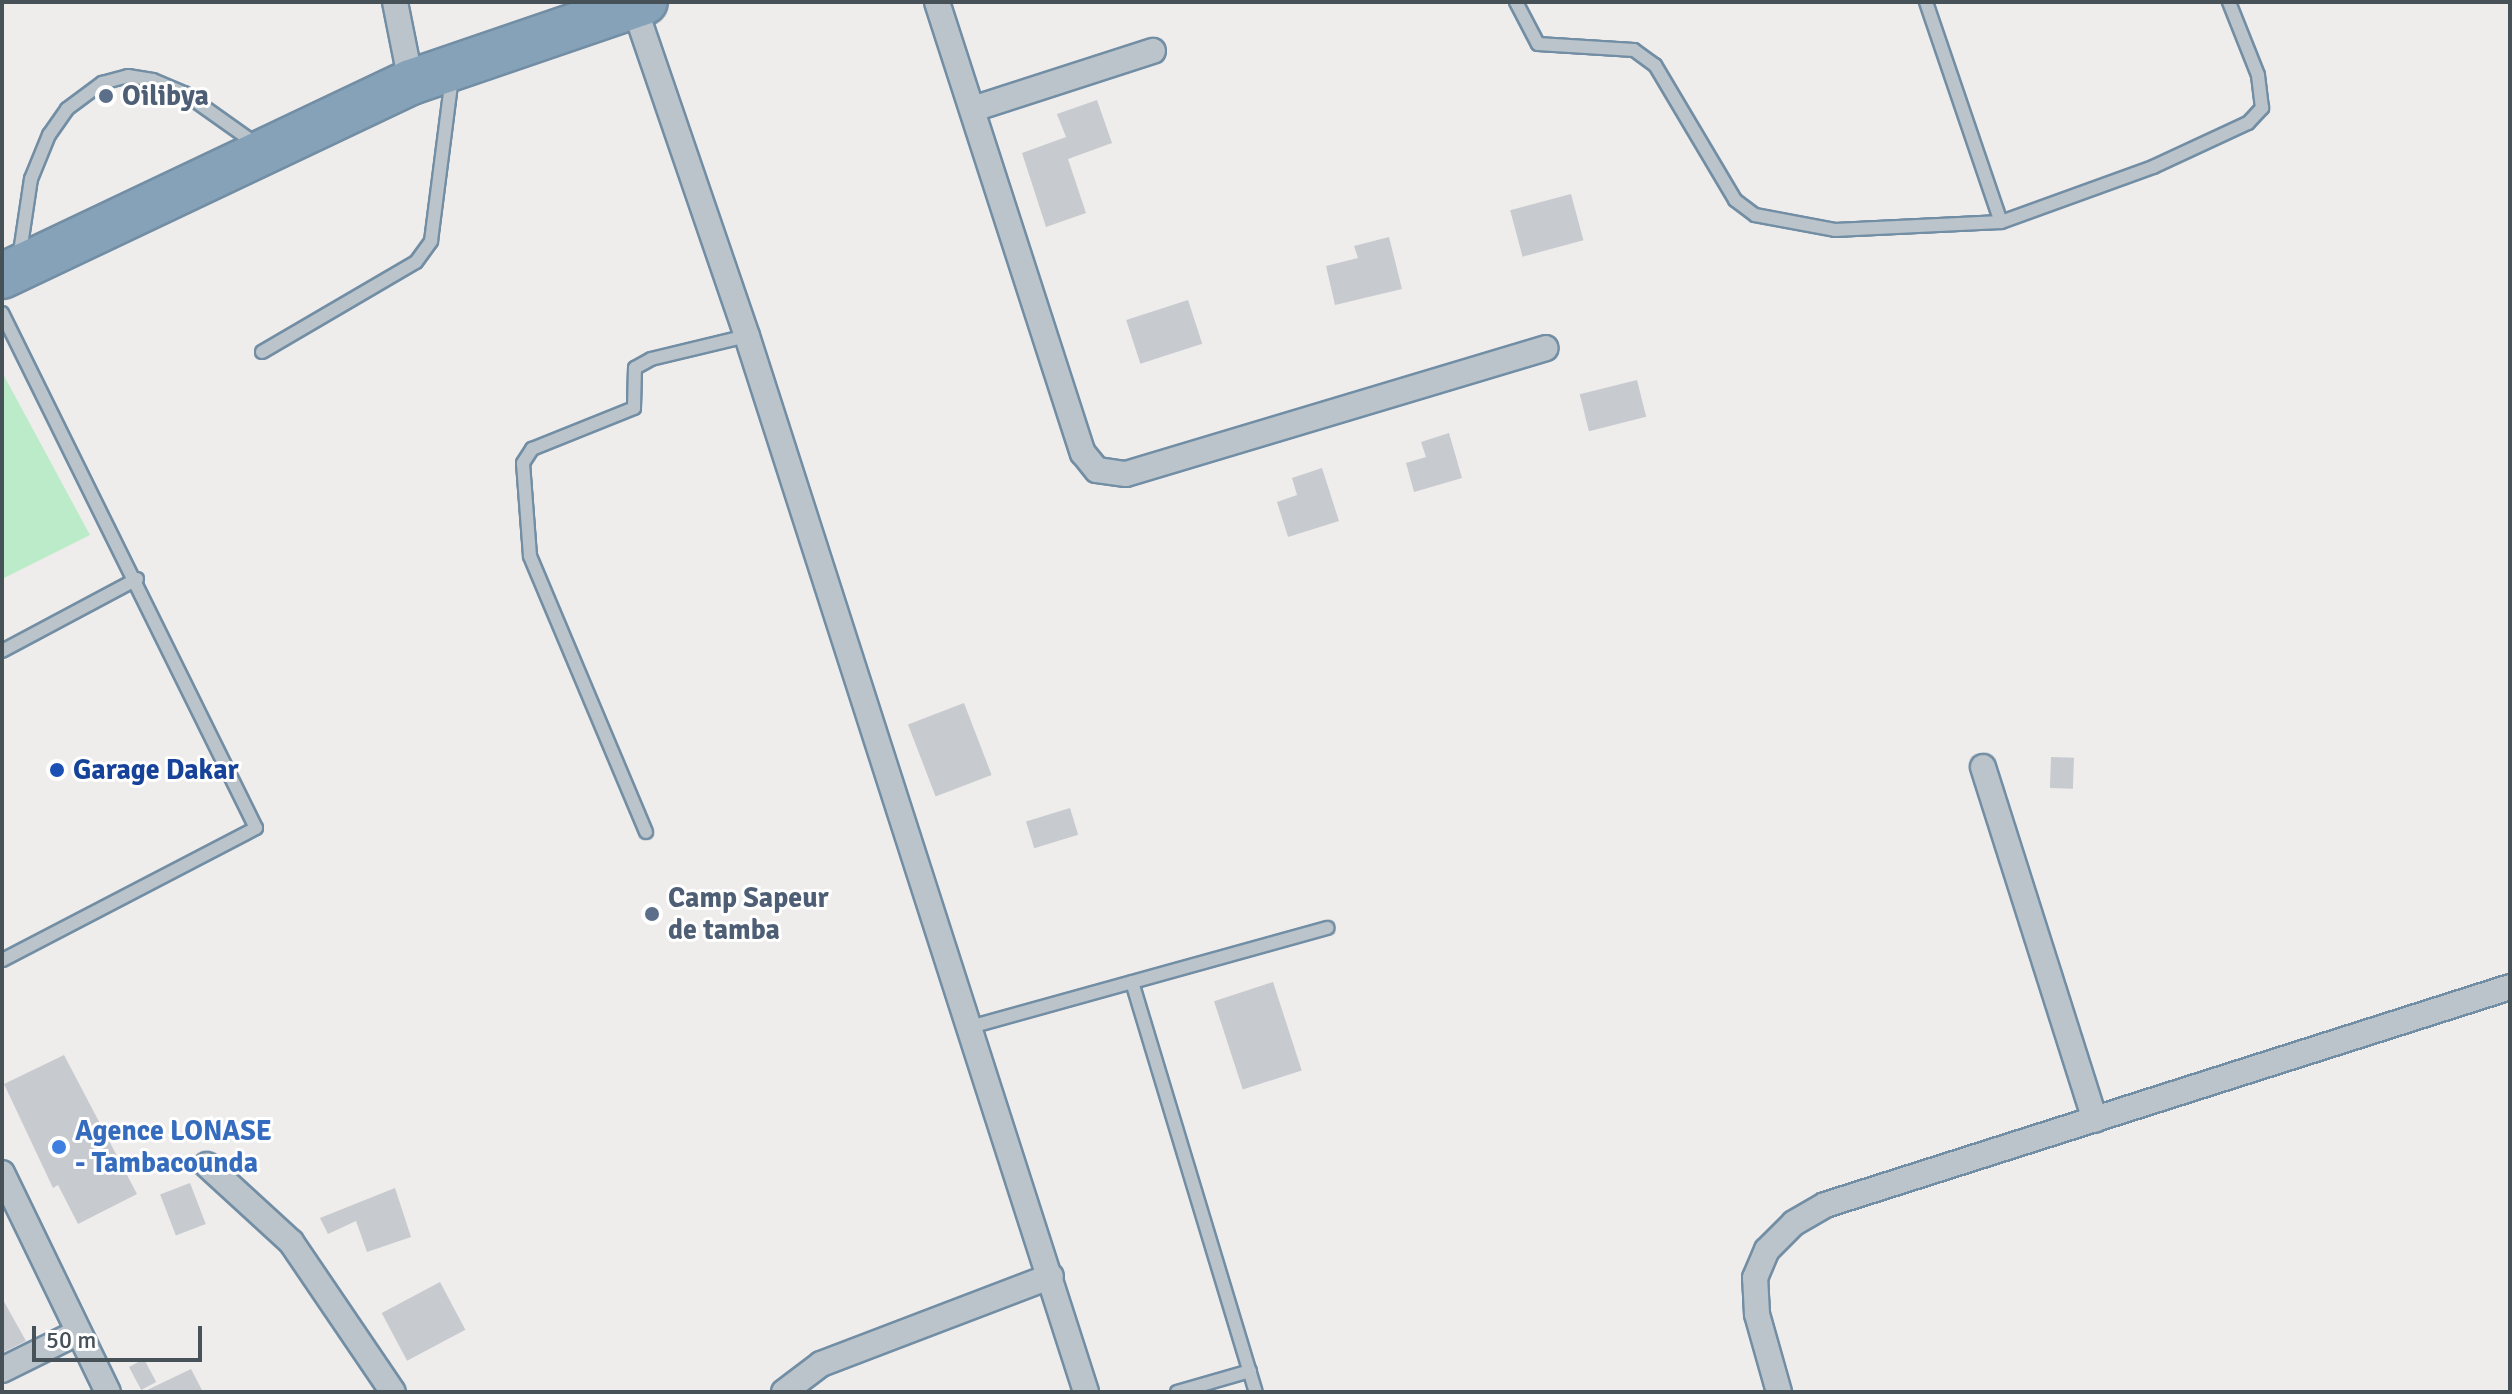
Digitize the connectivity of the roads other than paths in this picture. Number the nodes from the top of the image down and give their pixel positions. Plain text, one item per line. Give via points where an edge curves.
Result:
1 (395, 2) edge
2 (937, 2) edge
3 (1516, 2) edge
4 (1926, 2) edge
5 (2229, 2) edge
6 (640, 4) edge
7 (1153, 51) dead end
8 (454, 65) junction
9 (411, 82) junction
10 (973, 109) junction
11 (262, 148) junction
12 (2001, 222) junction
13 (10, 272) edge
14 (2, 313) edge
15 (747, 336) junction
16 (1546, 348) dead end
17 (262, 352) dead end
18 (137, 579) junction
19 (2, 651) edge
20 (1983, 767) dead end
21 (646, 832) dead end
22 (1328, 928) dead end
23 (2, 960) edge
24 (1132, 982) junction
25 (2510, 987) edge
26 (970, 1027) junction
27 (2095, 1120) junction
28 (207, 1165) dead end
29 (2, 1173) edge
30 (1051, 1276) junction
31 (77, 1333) junction
32 (2, 1370) edge
33 (1250, 1371) junction
34 (108, 1392) edge
35 (393, 1392) edge
36 (784, 1392) edge
37 (1086, 1392) edge
38 (1177, 1392) edge
39 (1256, 1392) edge
40 (1779, 1392) edge

1 - 9 street
2 - 10 street
3 - 12 lane via 1538,44 1634,50 1655,65 1735,200 1755,215 1835,230
4 - 12 lane
5 - 12 lane via 2258,75 2262,108 2248,123 2153,167
6 - 8 highway
6 - 15 street
7 - 10 street
8 - 9 highway
8 - 17 lane via 431,241 416,262
9 - 11 highway
10 - 16 street via 1083,453 1097,470 1126,474
11 - 13 highway
11 - 13 lane via 184,93 153,80 128,76 102,83 67,109 49,135 31,179
14 - 18 lane
15 - 21 lane via 651,359 633,374 634,408 532,449 523,463 530,556
15 - 26 street
18 - 19 lane
18 - 23 lane via 256,828
20 - 27 street
22 - 24 lane
24 - 26 lane
24 - 33 lane
25 - 27 street
26 - 30 street
27 - 40 street via 1825,1205 1794,1223 1767,1250 1755,1278 1757,1314
28 - 35 street via 291,1242
29 - 31 street
30 - 36 street via 821,1364
30 - 37 street
31 - 32 street
31 - 34 street
33 - 38 lane
33 - 39 lane

